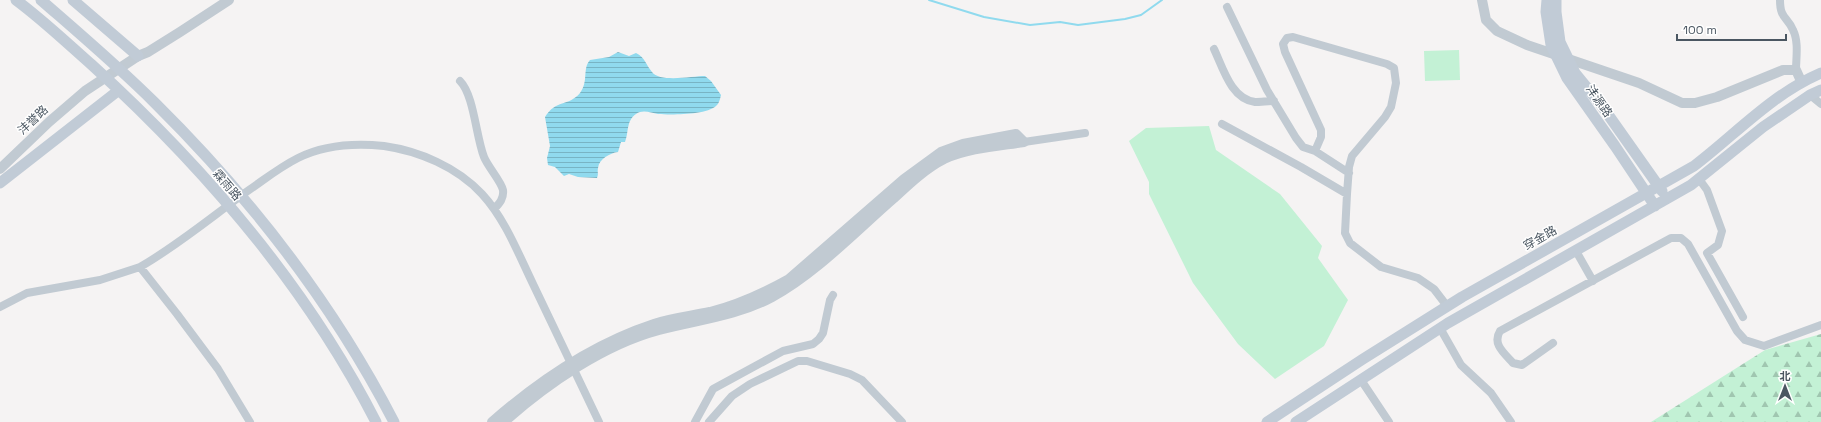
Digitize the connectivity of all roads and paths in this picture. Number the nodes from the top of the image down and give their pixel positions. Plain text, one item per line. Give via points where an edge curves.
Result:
1 (16, 0) edge
2 (41, 0) edge
3 (73, 0) edge
4 (230, 0) edge
5 (1482, 0) edge
6 (1547, 0) edge
7 (1556, 0) edge
8 (1780, 0) edge
9 (1227, 7) dead end
10 (1214, 49) dead end
11 (135, 58) junction
12 (1796, 70) junction
13 (1821, 73) edge
14 (460, 81) dead end
15 (1801, 82) junction
16 (119, 90) junction
17 (1821, 90) edge
18 (1810, 95) junction
19 (1274, 101) junction
20 (1821, 104) edge
21 (1222, 124) dead end
22 (1085, 133) dead end
23 (1024, 142) joint
24 (1315, 152) junction
25 (0, 169) edge
26 (1349, 173) junction
27 (1699, 179) junction
28 (0, 183) edge
29 (1659, 186) junction
30 (1647, 193) junction
31 (1347, 194) junction
32 (1668, 199) junction
33 (1655, 206) junction
34 (494, 209) junction
35 (1576, 251) junction
36 (140, 267) junction
37 (1593, 281) junction
38 (833, 295) dead end
39 (1447, 306) junction
40 (0, 307) edge
41 (1743, 317) dead end
42 (1821, 325) edge
43 (1440, 328) junction
44 (1553, 343) dead end
45 (573, 367) junction
46 (1361, 380) junction
47 (1308, 419) edge
48 (250, 422) edge
49 (376, 422) edge
50 (394, 422) edge
51 (492, 422) edge
52 (504, 422) edge
53 (599, 422) edge
54 (695, 422) edge
55 (709, 422) edge
56 (902, 422) edge
57 (1267, 422) edge
58 (1296, 422) edge
59 (1389, 422) edge
60 (1511, 422) edge

1 - 16 main road, 霖雨路
2 - 50 main road, 霖雨路 via 156,104 230,184 290,258 324,306 366,370
3 - 11 main road
4 - 11 street, 沣誉路
5 - 12 street via 1486,20 1497,30 1527,45 1608,71 1682,103 1695,103 1716,97 1783,70
6 - 30 main road, 沣源路 via 1546,12 1551,45 1567,78
7 - 29 main road, 沣源路 via 1560,42 1575,73
8 - 12 street via 1780,11 1794,30
9 - 19 street
10 - 19 street via 1235,92 1254,102
11 - 25 street, 沣誉路 via 85,91
12 - 15 street
13 - 15 main road, 穿金路
14 - 34 street via 466,91 484,156 503,188 500,203
15 - 29 main road, 穿金路 via 1752,116 1694,166
16 - 28 main road
16 - 49 main road, 霖雨路 via 218,194 278,268 352,377
17 - 18 main road
18 - 20 street
18 - 27 main road via 1763,127
19 - 24 street via 1303,147
21 - 31 street
22 - 23 street
23 - 45 street via 966,152 944,159 909,185 793,285 770,298 714,319 659,330 628,341
24 - 26 street
24 - 26 street via 1321,130 1285,52 1283,44 1287,38 1293,37 1394,68 1396,83 1391,107 1352,156
26 - 31 street
27 - 32 main road
27 - 41 street via 1707,190 1722,231 1718,245 1707,253
29 - 30 main road, 穿金路
29 - 32 main road, 沣源路
30 - 33 main road, 沣源路
30 - 39 main road, 穿金路
31 - 39 street via 1344,233 1350,243 1381,267 1418,278 1434,289
32 - 33 main road
33 - 35 main road
34 - 36 street via 481,192 458,174 419,154 377,146 339,146 312,153 284,166
34 - 45 street via 512,239
35 - 37 street
35 - 43 main road
36 - 40 street via 100,280 28,293
36 - 48 street via 218,369
37 - 42 street via 1672,238 1681,238 1688,244 1737,331 1745,340 1764,346
37 - 44 street via 1500,331 1496,337 1497,343 1513,363 1522,365
38 - 54 street via 824,333 819,339 813,344 783,351 713,389
39 - 57 main road, 穿金路
43 - 46 main road
43 - 60 street via 1461,365 1491,393
45 - 51 street via 521,397
45 - 52 street
45 - 53 street
46 - 47 main road
46 - 59 street
47 - 58 main road
55 - 56 street via 732,396 798,361 807,361 862,380

